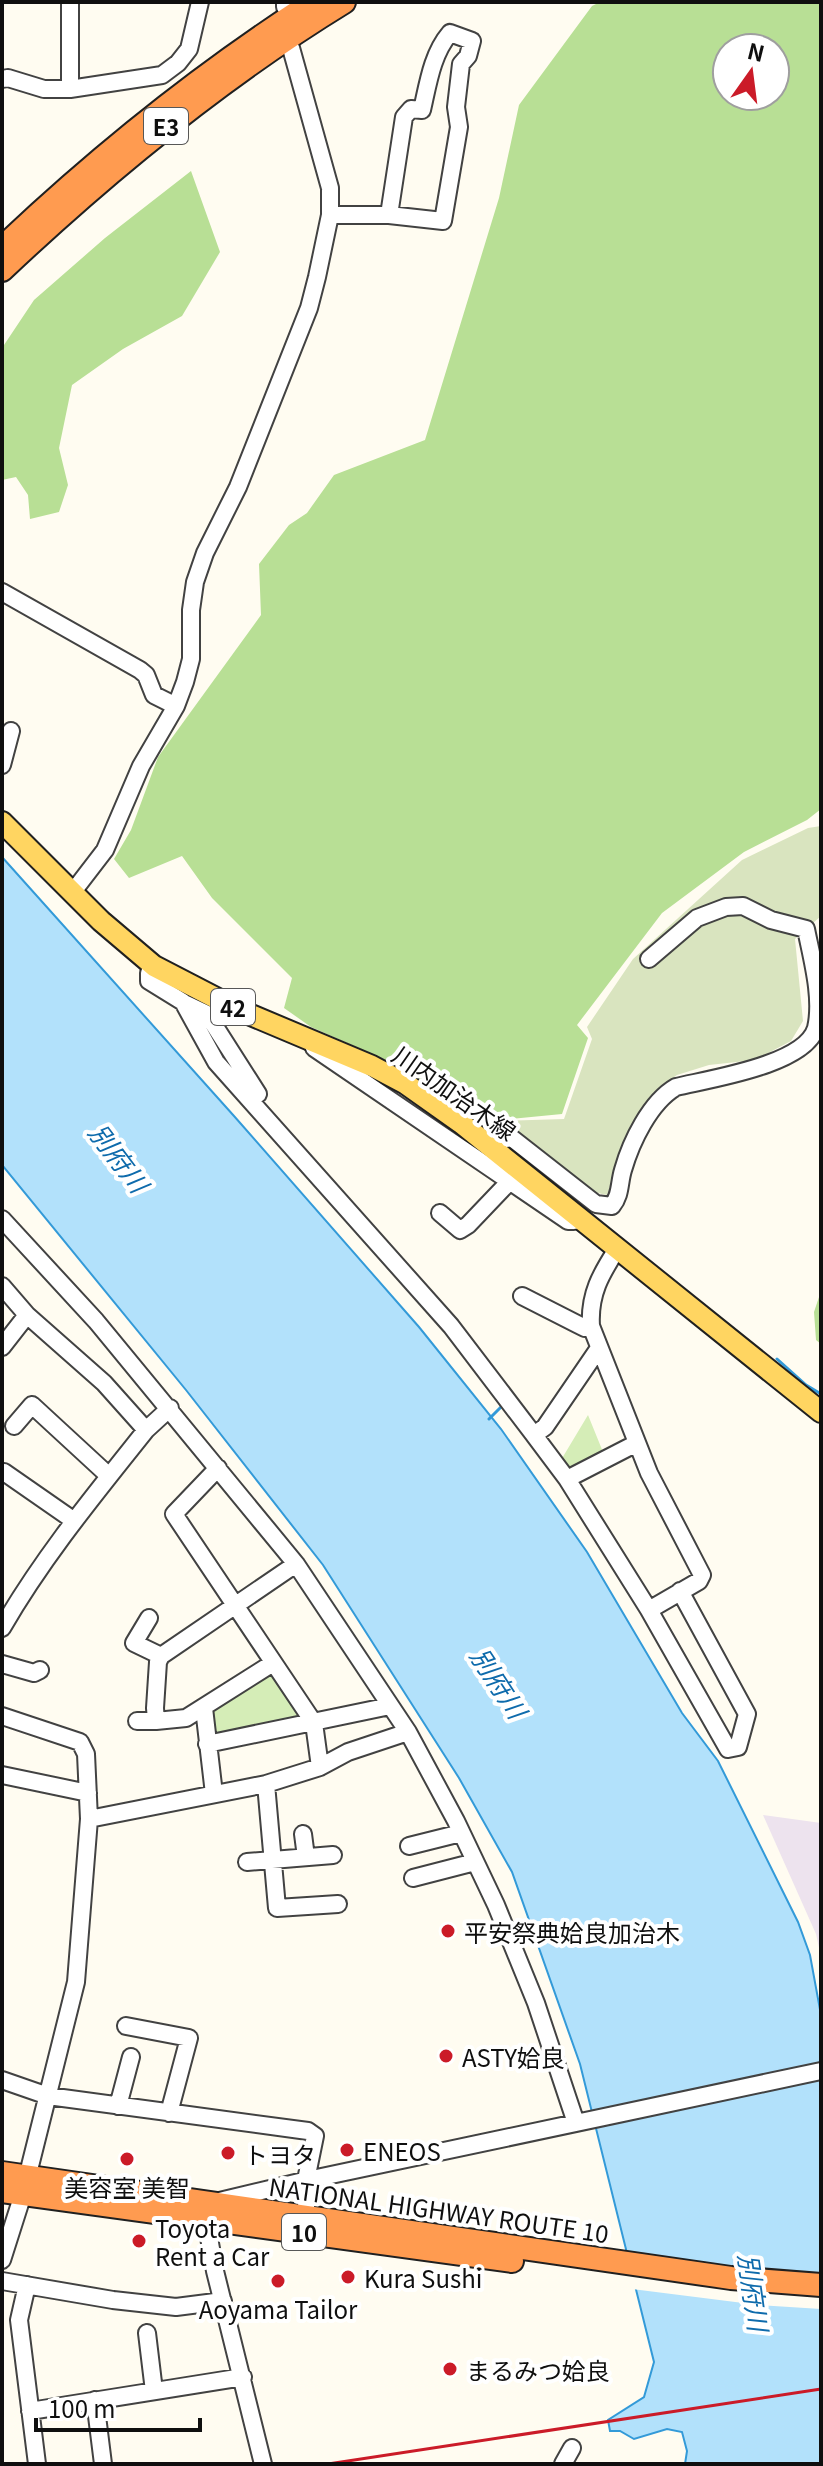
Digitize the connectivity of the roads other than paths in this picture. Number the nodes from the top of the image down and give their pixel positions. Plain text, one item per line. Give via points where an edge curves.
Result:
1 (70, 2) edge
2 (200, 2) edge
3 (313, 2) edge
4 (344, 2) edge
5 (291, 48) dead end
6 (2, 79) edge
7 (70, 89) junction
8 (330, 215) junction
9 (389, 215) junction
10 (2, 248) edge
11 (2, 270) edge
12 (2, 592) edge
13 (176, 706) junction
14 (11, 731) dead end
15 (2, 765) edge
16 (3, 825) edge
17 (72, 893) junction
18 (814, 927) edge
19 (649, 959) dead end
20 (154, 966) junction
21 (183, 1002) junction
22 (312, 1039) junction
23 (297, 1143) dead end
24 (494, 1149) junction
25 (510, 1181) junction
26 (440, 1213) dead end
27 (2, 1219) edge
28 (587, 1223) junction
29 (617, 1249) junction
30 (2, 1286) edge
31 (522, 1296) dead end
32 (27, 1315) junction
33 (577, 1322) junction
34 (2, 1347) edge
35 (599, 1348) junction
36 (170, 1408) junction
37 (821, 1412) edge
38 (14, 1426) dead end
39 (146, 1430) junction
40 (534, 1435) junction
41 (637, 1443) junction
42 (218, 1468) junction
43 (2, 1474) edge
44 (109, 1476) junction
45 (567, 1479) junction
46 (73, 1520) junction
47 (296, 1564) junction
48 (680, 1591) junction
49 (235, 1605) junction
50 (649, 1610) junction
51 (149, 1618) dead end
52 (2, 1628) edge
53 (161, 1656) junction
54 (273, 1663) junction
55 (2, 1664) edge
56 (40, 1670) dead end
57 (390, 1706) junction
58 (204, 1708) junction
59 (2, 1716) edge
60 (137, 1721) dead end
61 (156, 1721) junction
62 (314, 1723) junction
63 (408, 1732) junction
64 (207, 1744) junction
65 (320, 1767) junction
66 (2, 1775) edge
67 (266, 1784) junction
68 (88, 1793) junction
69 (214, 1794) junction
70 (89, 1819) junction
71 (461, 1833) junction
72 (303, 1834) dead end
73 (409, 1846) dead end
74 (333, 1855) dead end
75 (306, 1857) junction
76 (273, 1860) junction
77 (247, 1862) dead end
78 (475, 1862) junction
79 (413, 1878) dead end
80 (338, 1904) dead end
81 (126, 2026) dead end
82 (131, 2057) dead end
83 (821, 2071) edge
84 (2, 2080) edge
85 (48, 2096) junction
86 (118, 2106) junction
87 (169, 2113) junction
88 (582, 2121) junction
89 (2, 2173) edge
90 (309, 2180) junction
91 (18, 2187) edge
92 (210, 2211) junction
93 (302, 2223) junction
94 (2, 2260) edge
95 (606, 2267) junction
96 (2, 2281) edge
97 (27, 2285) junction
98 (821, 2285) edge
99 (821, 2300) edge
100 (223, 2301) junction
101 (147, 2333) dead end
102 (243, 2377) junction
103 (154, 2391) junction
104 (95, 2400) junction
105 (30, 2411) junction
106 (572, 2448) dead end
107 (37, 2464) edge
108 (103, 2464) edge
109 (263, 2464) edge
110 (563, 2464) edge

1 - 7 street
2 - 7 street via 189,49 162,75
3 - 10 highway, E3 via 170,102
4 - 11 highway, E3 via 179,115
5 - 8 street via 329,176
6 - 7 street
8 - 9 street
8 - 13 street via 309,308 195,582 191,659
9 - 9 street via 443,221 459,127 461,64 472,41 450,33 432,65 422,110 411,109 404,117
12 - 13 street via 140,670 154,695
13 - 17 street via 141,766 105,850
14 - 15 street
16 - 17 main road, 川内加治木線 / 42
17 - 20 main road, 川内加治木線 / 42
18 - 19 street via 771,920 743,906 726,907 697,918
18 - 24 street via 816,1031 787,1056 664,1094 628,1153 612,1206 596,1204 513,1139 505,1138
20 - 21 street via 149,981
20 - 22 main road, 川内加治木線 / 42 via 239,1010
21 - 23 street via 207,1014
21 - 40 street via 216,1062 451,1326
22 - 24 main road, 川内加治木線 / 42 via 406,1084
22 - 25 street via 321,1053
24 - 28 main road, 川内加治木線 / 42
25 - 26 street via 460,1230
25 - 28 street via 568,1221
27 - 36 street
28 - 29 main road, 川内加治木線 / 42
29 - 33 street via 595,1287 590,1310
29 - 37 main road, 川内加治木線 / 42
30 - 32 street
31 - 33 street
32 - 34 street
32 - 39 street via 104,1383
33 - 35 street
35 - 40 street via 545,1427
35 - 41 street
36 - 39 street
36 - 42 street
38 - 44 street via 32,1405
39 - 44 street
40 - 45 street
41 - 45 street
41 - 48 street via 702,1575
42 - 47 street
42 - 49 street via 174,1514
43 - 46 street
44 - 46 street
45 - 50 street
46 - 52 street
47 - 49 street
47 - 57 street
48 - 50 street
48 - 50 street via 747,1714 738,1747 728,1749
49 - 53 street
49 - 54 street
51 - 53 street via 134,1643
53 - 61 street
54 - 58 street
54 - 62 street
55 - 56 street
57 - 62 street
57 - 63 street
58 - 61 street via 178,1721
58 - 64 street
59 - 68 street via 80,1742 86,1754
60 - 61 street
62 - 64 street
62 - 65 street
63 - 65 street
63 - 71 street
64 - 69 street
65 - 67 street
66 - 68 street
67 - 69 street
67 - 76 street
68 - 70 street
69 - 70 street
70 - 85 street via 76,1982
71 - 73 street
71 - 78 street
72 - 75 street
74 - 75 street
75 - 76 street
76 - 77 street
76 - 80 street via 277,1908
78 - 79 street
78 - 88 street
81 - 87 street via 189,2038
82 - 86 street
83 - 88 street
84 - 85 street
85 - 86 street
85 - 91 street
86 - 87 street
87 - 90 street via 308,2131 315,2136
88 - 90 street
89 - 91 highway, NATIONAL HIGHWAY ROUTE 10 / 10
90 - 92 street
90 - 93 street
91 - 92 highway, NATIONAL HIGHWAY ROUTE 10 / 10
91 - 94 street
92 - 93 highway, NATIONAL HIGHWAY ROUTE 10 / 10
92 - 100 street via 208,2232
93 - 95 highway, NATIONAL HIGHWAY ROUTE 10 / 10
95 - 98 highway, NATIONAL HIGHWAY ROUTE 10 / 10
95 - 99 highway, NATIONAL HIGHWAY ROUTE 10 / 10 via 730,2292
96 - 97 street
97 - 100 street via 176,2307
97 - 105 street via 19,2320
100 - 102 street
101 - 103 street
102 - 103 street
102 - 109 street
103 - 104 street
104 - 105 street
104 - 108 street
105 - 107 street
106 - 110 street

